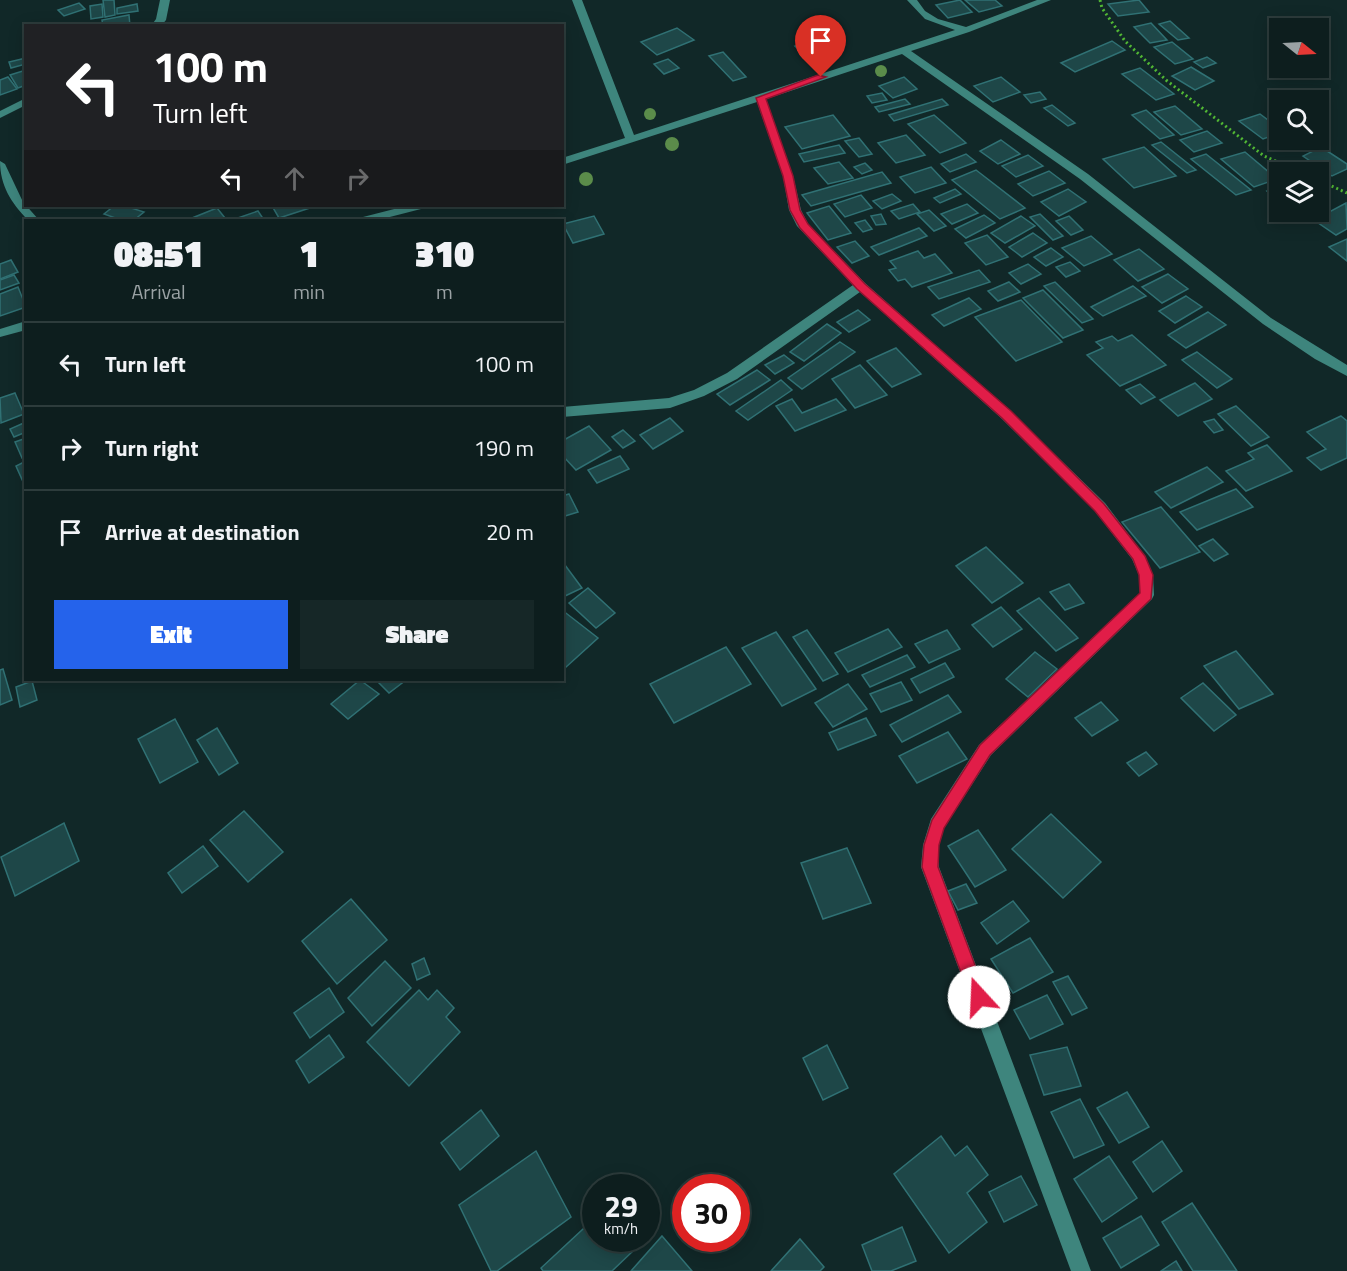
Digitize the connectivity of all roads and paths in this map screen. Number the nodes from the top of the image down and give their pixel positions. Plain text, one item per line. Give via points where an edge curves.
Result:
1 (165, 0) edge
2 (577, 0) edge
3 (912, 0) edge
4 (1046, 0) edge
5 (1100, 0) edge
6 (157, 24) edge
7 (966, 30) junction
8 (903, 50) junction
9 (760, 98) junction
10 (24, 102) edge
11 (0, 115) edge
12 (632, 141) junction
13 (564, 161) edge
14 (1278, 162) edge
15 (0, 164) edge
16 (1329, 185) edge
17 (1347, 193) edge
18 (413, 207) edge
19 (33, 219) edge
20 (371, 219) edge
21 (861, 286) junction
22 (24, 326) edge
23 (0, 333) edge
24 (1347, 371) edge
25 (564, 412) edge
26 (1081, 1271) edge

1 - 6 street
2 - 12 street
3 - 7 street via 936,24
4 - 7 street
5 - 14 path via 1125,41 1167,80 1264,156
7 - 8 street
8 - 9 street
8 - 24 street via 1118,202 1279,330
9 - 12 street
9 - 21 street via 803,226
10 - 11 street
12 - 13 street
15 - 19 street via 18,204
16 - 17 path
18 - 20 street
21 - 25 street via 732,376 699,393 670,403
21 - 26 street via 1006,415 1091,499 1138,556 1146,575 1147,595 985,750 937,825 931,845 930,867
22 - 23 street

